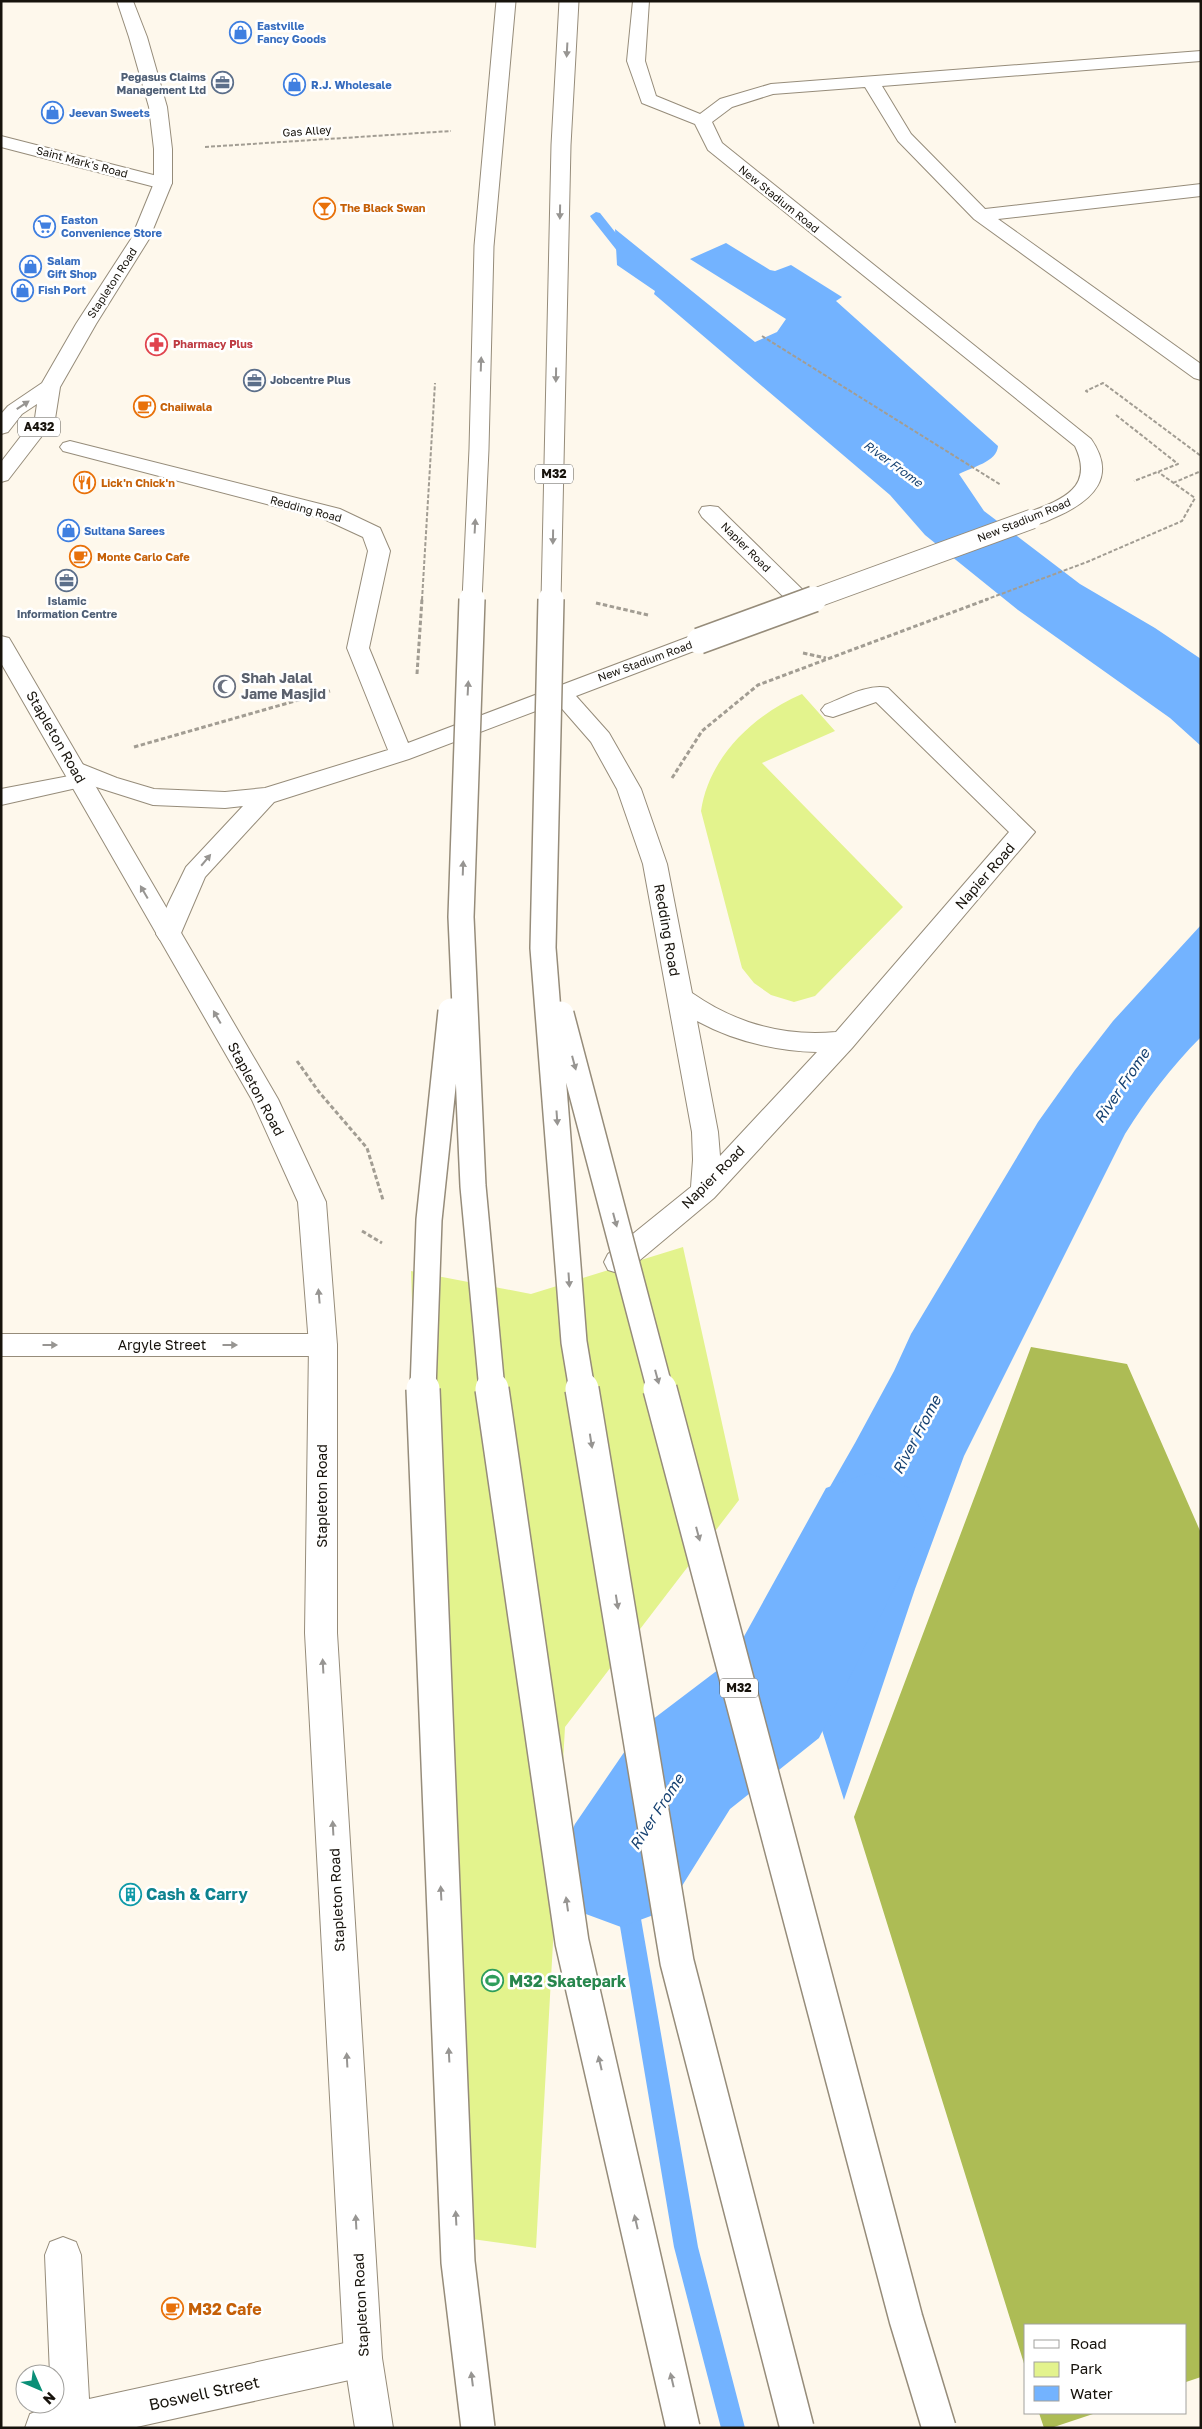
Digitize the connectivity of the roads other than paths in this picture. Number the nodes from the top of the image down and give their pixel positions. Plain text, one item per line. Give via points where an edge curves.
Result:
1 (125, 1) edge
2 (506, 1) edge
3 (569, 1) edge
4 (640, 1) edge
5 (1201, 56) edge
6 (870, 81) junction
7 (702, 121) junction
8 (1, 141) edge
9 (163, 183) junction
10 (1201, 190) edge
11 (981, 215) junction
12 (1201, 374) edge
13 (50, 387) junction
14 (1, 428) edge
15 (70, 447) dead end
16 (1, 476) edge
17 (710, 512) dead end
18 (803, 603) junction
19 (1, 643) edge
20 (561, 693) junction
21 (833, 710) dead end
22 (401, 754) junction
23 (73, 767) junction
24 (266, 796) junction
25 (1, 797) edge
26 (461, 917) junction
27 (168, 934) junction
28 (544, 948) junction
29 (678, 996) junction
30 (842, 1041) junction
31 (704, 1191) junction
32 (618, 1262) dead end
33 (1, 1345) edge
34 (323, 1345) junction
35 (63, 2255) dead end
36 (363, 2358) junction
37 (58, 2425) edge
38 (374, 2428) edge
39 (478, 2428) edge
40 (683, 2428) edge
41 (797, 2428) edge
42 (939, 2428) edge

1 - 9 main road, Stapleton Road / A432 via 158,107 164,149
26 -> 2 main road, bridge via 484,246
3 -> 28 main road, M32, bridge via 561,145
4 - 7 main road via 636,61 648,98
5 - 6 main road
6 - 7 main road via 771,89 726,103
6 - 11 main road via 904,137
7 - 18 main road, New Stadium Road, bridge via 714,146 1084,443 1090,452 1092,479 1076,499 1032,519
8 - 9 main road, Saint Mark's Road
9 - 13 main road, Stapleton Road / A432 via 140,239
10 - 11 main road
11 - 12 main road
14 -> 13 main road, Stapleton Road / A432 via 15,410
13 - 16 main road, Stapleton Road / A432 via 45,419
15 - 22 main road, Redding Road via 350,521 372,533 379,551 358,648
17 - 18 main road, Napier Road
18 - 20 main road, New Stadium Road, bridge
19 - 23 main road, Stapleton Road
20 - 22 main road, New Stadium Road
20 - 29 main road, Redding Road via 601,738 629,790 655,864
21 - 30 main road, Napier Road via 880,693 1023,832
22 - 24 main road, New Stadium Road
23 - 24 main road, New Stadium Road via 109,784 153,797 225,800
23 - 25 main road
27 -> 23 main road, Stapleton Road
27 -> 24 main road via 195,874
39 -> 26 main road, bridge via 458,2262 423,1393 429,1220
40 -> 26 main road, bridge via 572,1942 494,1416 473,1186
34 -> 27 main road, Stapleton Road via 312,1202 265,1099
28 -> 41 main road, M32, bridge via 574,1342 677,1962
28 -> 42 main road, M32, bridge via 903,2309
29 - 30 main road via 714,1020 764,1036 808,1043
29 - 31 main road, Redding Road via 705,1132
30 - 31 main road, Napier Road
31 - 32 main road, Napier Road
33 -> 34 main road, Argyle Street
36 -> 34 main road, Stapleton Road via 321,1633
35 - 37 main road
36 - 37 main road, Boswell Street
36 - 38 main road, Stapleton Road

